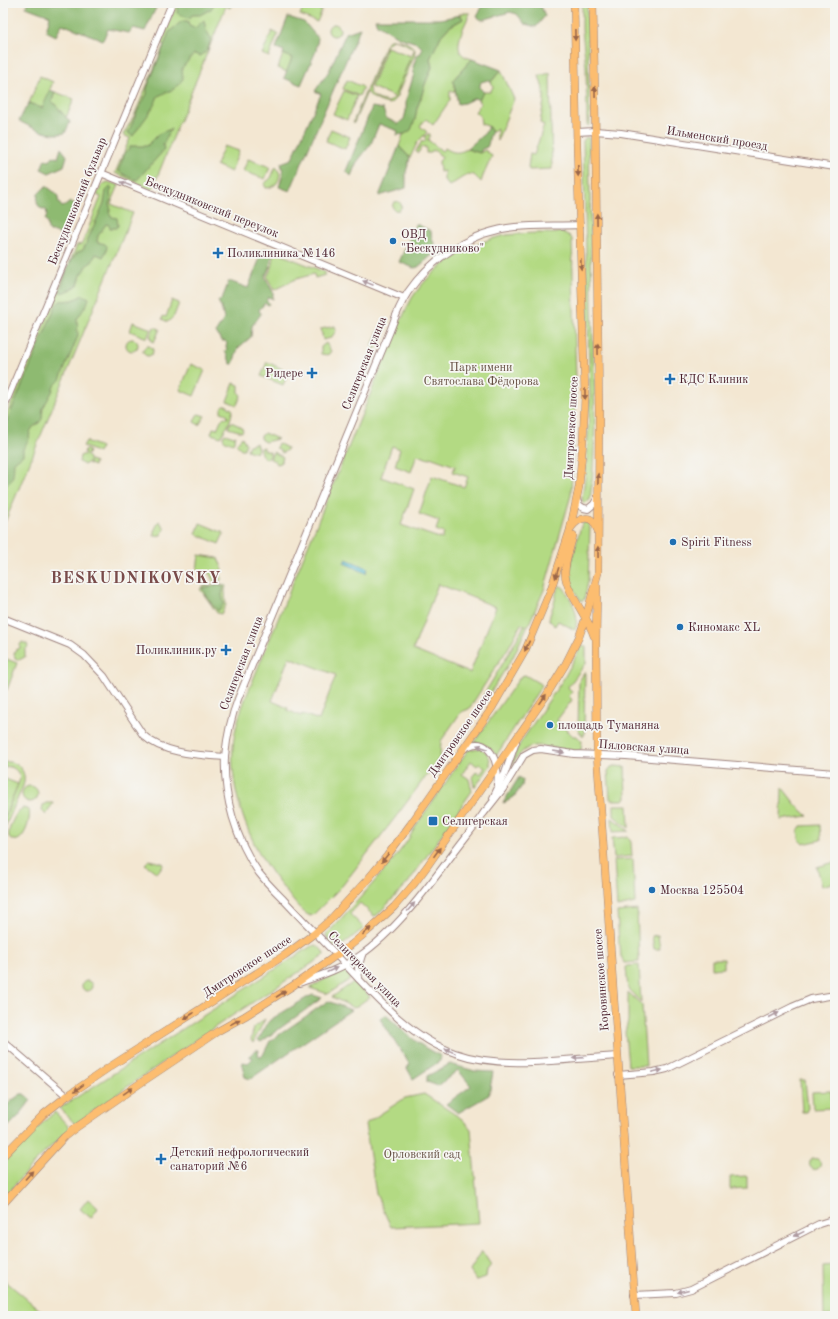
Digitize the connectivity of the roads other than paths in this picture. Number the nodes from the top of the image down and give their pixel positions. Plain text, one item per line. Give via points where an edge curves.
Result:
1 (172, 3) edge
2 (574, 3) edge
3 (593, 3) edge
4 (596, 131) junction
5 (576, 132) junction
6 (835, 167) edge
7 (101, 173) junction
8 (580, 225) junction
9 (404, 298) junction
10 (3, 408) edge
11 (598, 493) junction
12 (577, 495) junction
13 (575, 508) junction
14 (576, 523) junction
15 (570, 530) junction
16 (597, 532) junction
17 (598, 572) junction
18 (586, 617) junction
19 (3, 618) edge
20 (596, 642) junction
21 (520, 731) junction
22 (460, 752) junction
23 (597, 754) junction
24 (225, 757) junction
25 (497, 765) junction
26 (835, 773) edge
27 (496, 792) junction
28 (484, 813) junction
29 (315, 933) junction
30 (363, 954) junction
31 (336, 955) junction
32 (345, 964) junction
33 (360, 980) junction
34 (294, 985) junction
35 (835, 995) edge
36 (3, 1041) edge
37 (617, 1056) junction
38 (618, 1075) junction
39 (67, 1096) junction
40 (3, 1156) edge
41 (3, 1204) edge
42 (835, 1219) edge
43 (634, 1295) junction
44 (636, 1316) edge

1 - 7 street, Бескудниковский бульвар
2 -> 5 main road, Дмитровское шоссе
4 -> 3 main road, Дмитровское шоссе
4 - 5 street
4 - 6 street, Ильменский проезд
11 -> 4 main road, Дмитровское шоссе
5 -> 8 main road, Дмитровское шоссе
9 -> 7 street, Бескудниковский переулок
7 - 10 street, Бескудниковский бульвар
8 - 9 street, Селигерская улица via 515,227 470,240 433,264 413,284
8 -> 12 main road, Дмитровское шоссе via 585,395
9 - 24 street, Селигерская улица via 238,699 231,720
11 - 12 street via 596,502 588,509 580,506
11 - 16 main road, Дмитровское шоссе
12 - 13 main road, Дмитровское шоссе
13 - 14 main road
13 - 15 main road, Дмитровское шоссе
14 - 15 main road
14 - 16 main road via 583,518 589,519 594,523
14 - 18 main road via 566,566 566,579
15 -> 22 main road, Дмитровское шоссе via 551,589 525,651 492,708
17 -> 16 main road, Дмитровское шоссе
17 - 18 main road, Дмитровское шоссе
17 - 20 main road, Коровинское шоссе
18 - 20 main road, Коровинское шоссе
21 -> 18 main road, Дмитровское шоссе via 566,665
19 - 24 street via 70,645 84,655 104,676 150,742 174,751
20 - 23 main road, Коровинское шоссе
21 - 25 main road, Дмитровское шоссе
21 - 27 street
25 -> 22 street via 491,752 481,745 470,745
22 -> 29 main road, Дмитровское шоссе via 387,856 330,920
23 - 26 street, Пяловская улица
28 -> 23 street, Пяловская улица via 528,752 541,749 574,754
23 - 37 main road, Коровинское шоссе
24 - 29 street, Селигерская улица via 230,808 244,846 259,872
25 - 27 street
31 -> 25 main road, Дмитровское шоссе via 369,930 414,884
27 - 28 street
30 -> 28 street via 424,892
29 - 31 street, Селигерская улица
29 -> 39 main road, Дмитровское шоссе
30 - 32 street
30 - 33 street via 358,968
31 - 32 street, Селигерская улица
31 - 34 main road, Дмитровское шоссе
32 - 33 street, Селигерская улица
34 -> 32 street
37 -> 33 street, Селигерская улица via 527,1062 494,1061 463,1056 430,1042 409,1027
41 -> 34 main road, Дмитровское шоссе via 74,1129 218,1031
38 -> 35 street via 667,1069 792,1007 812,999
36 - 39 street
37 - 38 main road, Коровинское шоссе
38 - 43 main road, Коровинское шоссе
39 - 40 main road, Дмитровское шоссе via 44,1114
42 -> 43 street via 819,1224 691,1289 676,1293
43 - 44 main road, Коровинское шоссе

